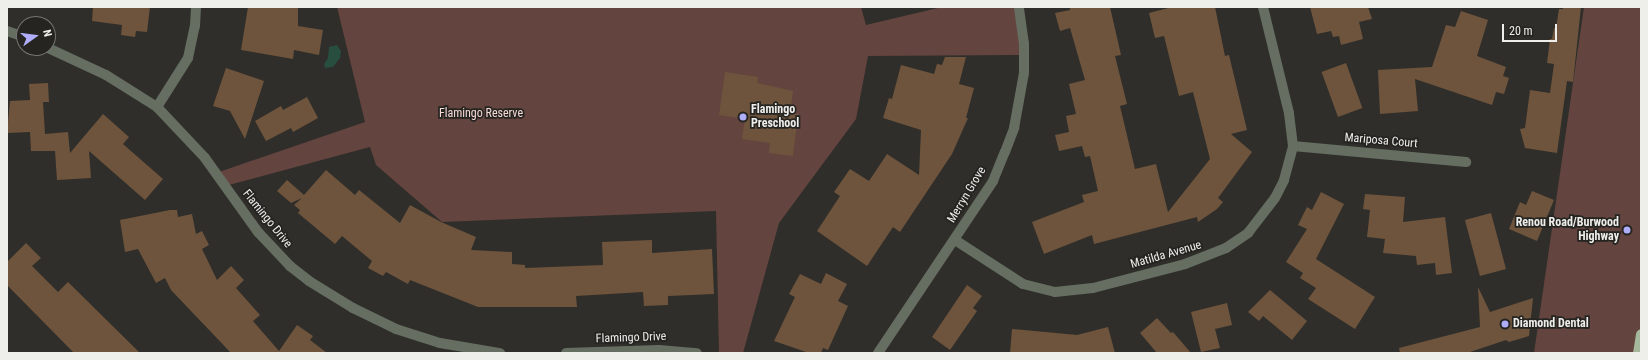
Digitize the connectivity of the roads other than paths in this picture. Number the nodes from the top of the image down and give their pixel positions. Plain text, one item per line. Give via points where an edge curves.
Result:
1 (196, 7) edge
2 (1019, 7) edge
3 (1263, 7) edge
4 (56, 52) edge
5 (157, 107) junction
6 (1293, 146) junction
7 (1466, 162) dead end
8 (955, 240) junction
9 (1641, 334) edge
10 (500, 353) edge
11 (566, 353) edge
12 (697, 353) edge
13 (878, 353) edge
14 (1638, 353) edge

1 - 5 street via 188,58
2 - 8 street, Merryn Grove via 1024,44 1024,72 1014,128 993,181
3 - 6 street, Matilda Avenue via 1289,113
4 - 5 street, Flamingo Drive via 106,75
5 - 10 street, Flamingo Drive via 205,158 258,232 308,281 353,308 396,329 447,345
6 - 7 street, Mariposa Court
6 - 8 street, Matilda Avenue via 1284,180 1275,198 1248,233 1226,248 1185,264 1093,288 1055,292 1023,284
8 - 13 street, Merryn Grove
9 - 14 highway
11 - 12 street, Flamingo Drive via 659,350

